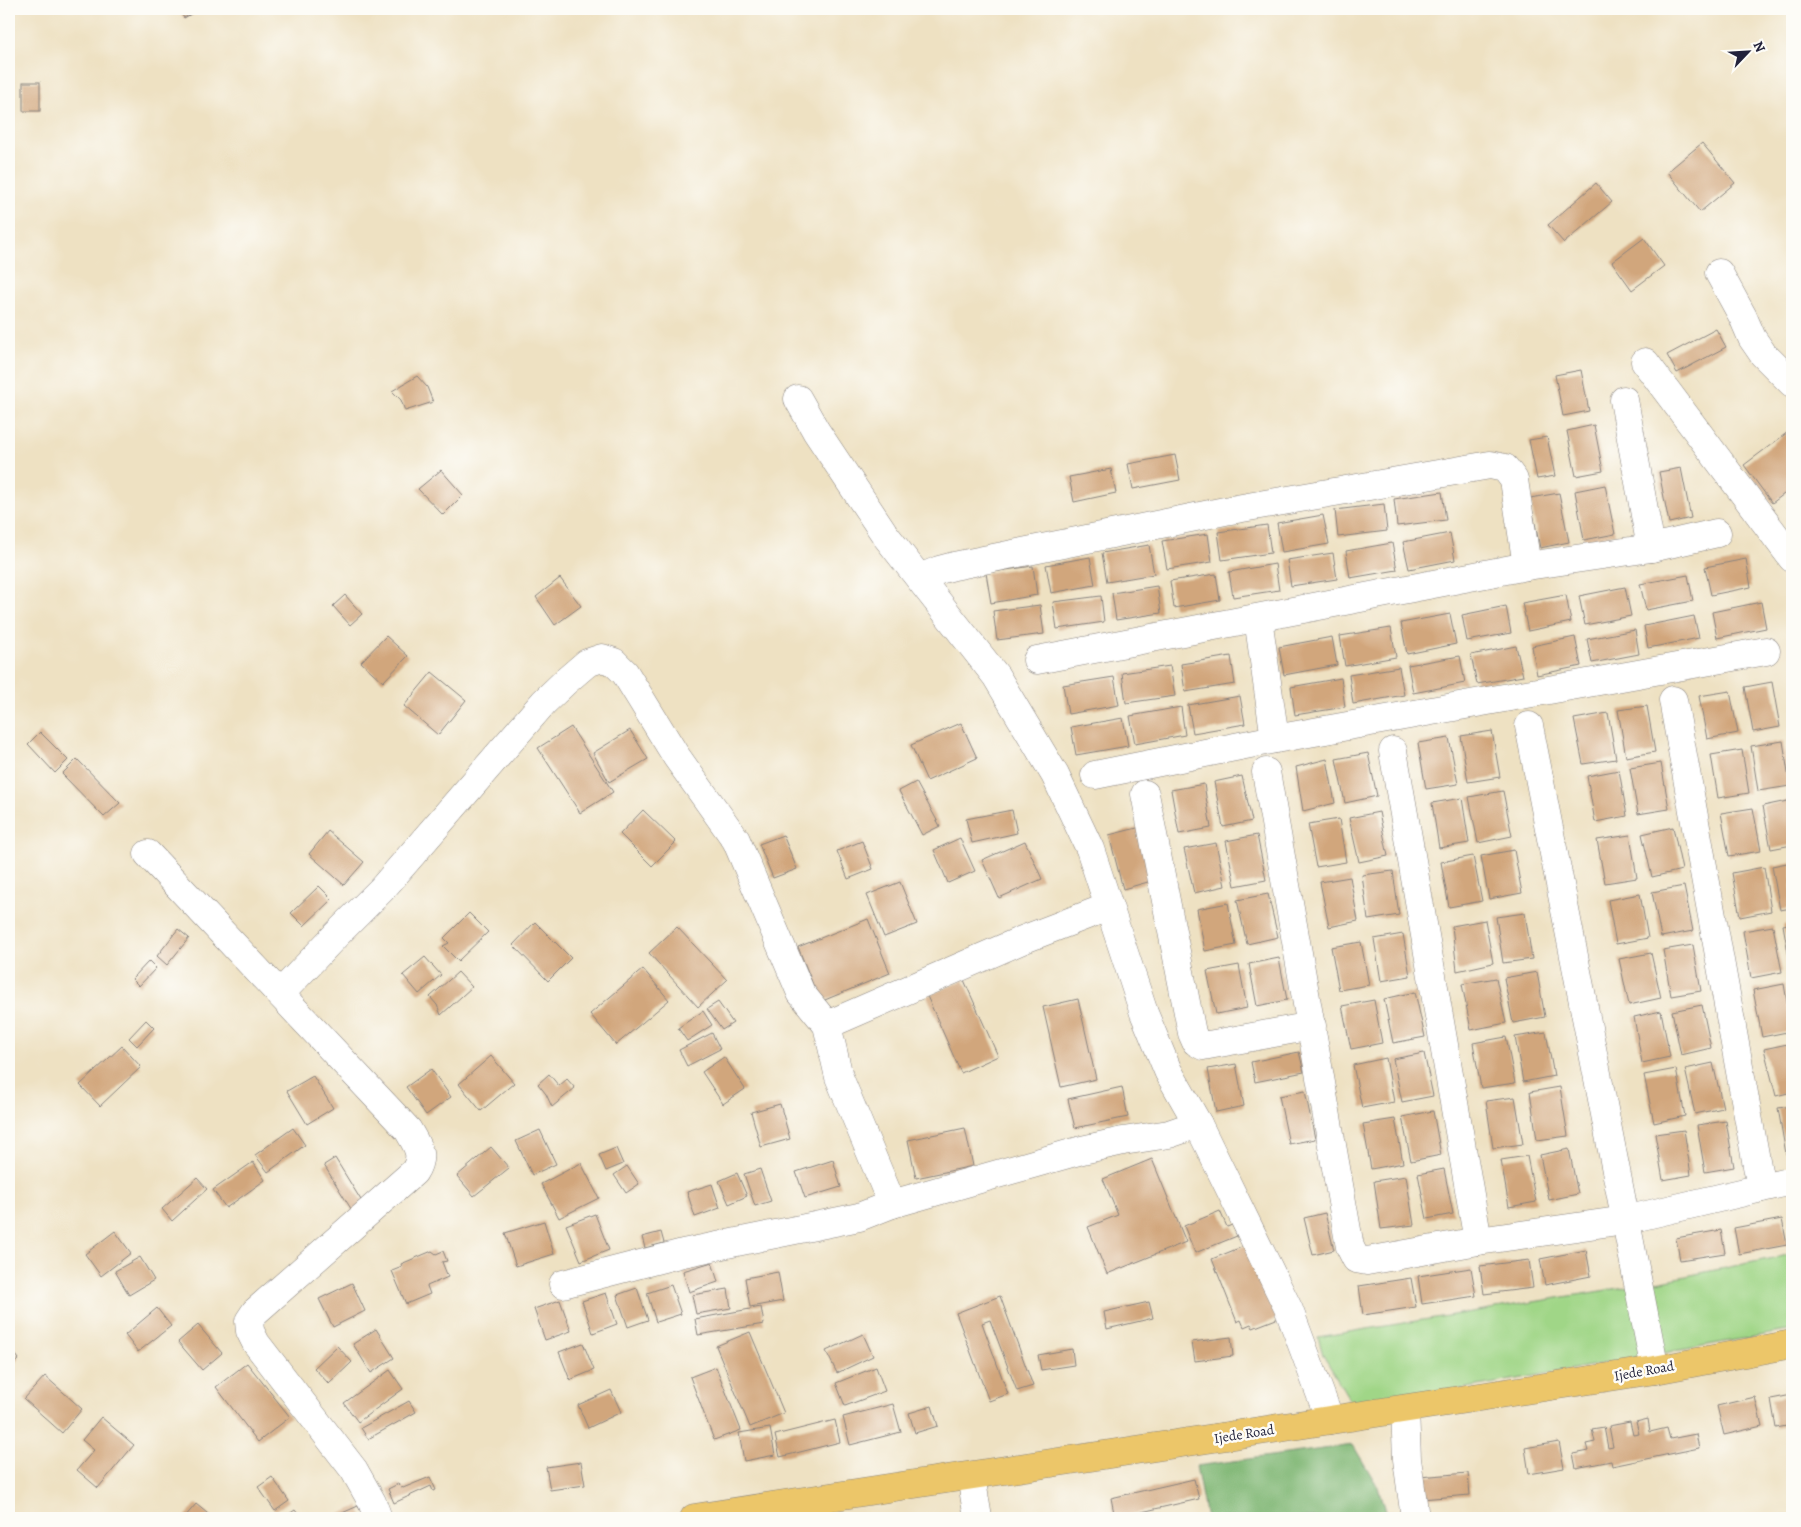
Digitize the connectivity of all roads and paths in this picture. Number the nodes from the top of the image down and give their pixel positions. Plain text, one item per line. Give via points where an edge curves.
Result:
1 (1719, 274) dead end
2 (1645, 362) dead end
3 (1792, 383) edge
4 (798, 398) dead end
5 (1624, 400) dead end
6 (1717, 533) dead end
7 (1651, 548) junction
8 (1792, 558) edge
9 (1527, 566) junction
10 (920, 578) junction
11 (1258, 618) junction
12 (1766, 651) dead end
13 (1036, 660) dead end
14 (1673, 700) dead end
15 (1529, 726) dead end
16 (1275, 739) junction
17 (1393, 751) dead end
18 (1266, 772) dead end
19 (1095, 775) dead end
20 (1145, 794) dead end
21 (148, 854) dead end
22 (1108, 907) junction
23 (280, 994) junction
24 (828, 1025) junction
25 (1312, 1026) junction
26 (1198, 1124) junction
27 (1792, 1181) edge
28 (1761, 1188) junction
29 (892, 1204) junction
30 (1625, 1220) junction
31 (1478, 1241) junction
32 (563, 1284) dead end
33 (1792, 1344) edge
34 (1655, 1370) junction
35 (1405, 1409) junction
36 (1330, 1420) junction
37 (971, 1476) junction
38 (378, 1518) edge
39 (694, 1518) edge
40 (978, 1518) edge
41 (1415, 1518) edge

1 - 3 street via 1752,338
2 - 8 street
4 - 10 street via 816,431 886,536
5 - 7 street
6 - 7 street
7 - 9 street
9 - 10 street via 1514,480 1505,468 1490,465 1225,511 954,566
9 - 11 street
10 - 22 street via 996,676 1055,775 1090,849
11 - 13 street
11 - 16 street
12 - 16 street
14 - 28 street
15 - 30 street
16 - 19 street
17 - 31 street
18 - 25 street
20 - 25 street via 1196,1042 1203,1046
21 - 23 street
22 - 24 street via 1022,940
22 - 26 street via 1144,1013 1168,1070
23 - 24 street via 382,889 544,702 587,663 602,658 614,662 624,673 676,756 736,840 801,993
23 - 38 street via 408,1130 418,1148 420,1162 414,1172 255,1312 249,1321 256,1343 354,1470
24 - 29 street via 839,1077
25 - 31 street via 1350,1247 1356,1260 1367,1261
26 - 29 street via 1169,1134 1082,1150
26 - 36 street via 1289,1310
27 - 28 street
28 - 30 street
29 - 32 street via 859,1217 683,1253
30 - 31 street
30 - 34 street
33 - 34 main road, Ijede Road
34 - 35 main road, Ijede Road
35 - 36 main road, Ijede Road
35 - 41 street via 1407,1459
36 - 37 main road, Ijede Road
37 - 39 main road, Ijede Road
37 - 40 street

